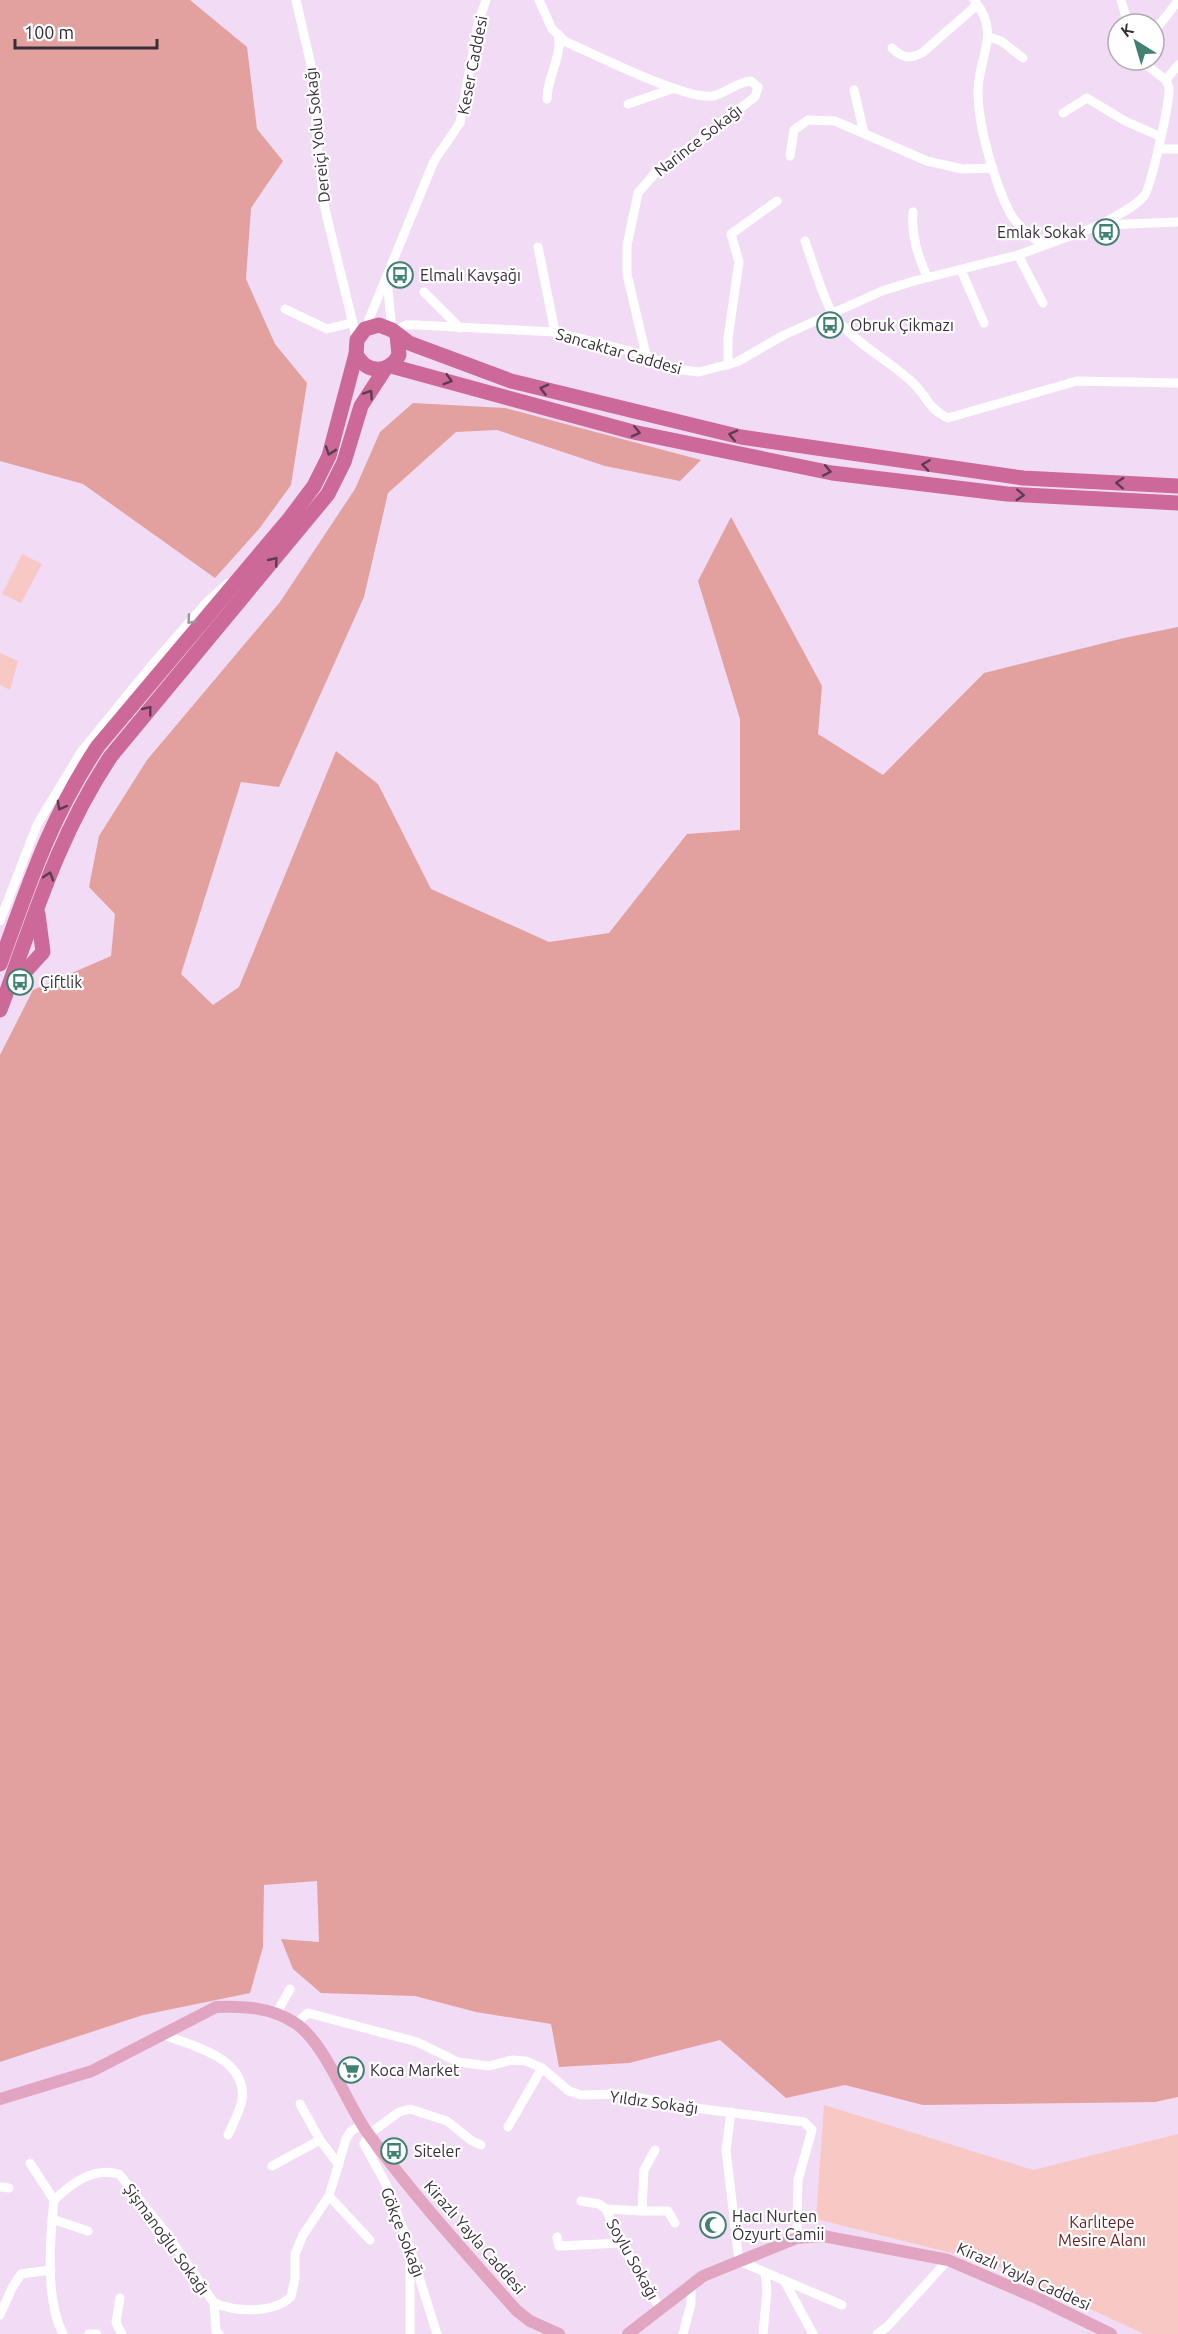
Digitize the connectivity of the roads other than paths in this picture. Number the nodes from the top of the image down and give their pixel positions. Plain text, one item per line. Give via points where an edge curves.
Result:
1 (486, 0) edge
2 (539, 0) edge
3 (295, 1) edge
4 (1178, 1) edge
5 (976, 2) edge
6 (1166, 16) edge
7 (558, 34) junction
8 (989, 37) junction
9 (892, 48) dead end
10 (1023, 58) dead end
11 (1178, 65) edge
12 (1156, 72) edge
13 (1166, 80) junction
14 (672, 89) junction
15 (854, 90) dead end
16 (547, 99) dead end
17 (628, 104) dead end
18 (1062, 113) dead end
19 (864, 133) junction
20 (1159, 136) junction
21 (1158, 149) junction
22 (1178, 149) edge
23 (790, 156) dead end
24 (993, 168) junction
25 (777, 201) dead end
26 (914, 212) dead end
27 (1178, 222) edge
28 (1100, 225) junction
29 (805, 241) dead end
30 (1043, 245) junction
31 (538, 247) dead end
32 (1018, 255) junction
33 (962, 270) junction
34 (927, 278) junction
35 (387, 280) junction
36 (424, 292) dead end
37 (1043, 303) dead end
38 (285, 309) dead end
39 (833, 314) junction
40 (984, 323) dead end
41 (460, 328) junction
42 (395, 332) junction
43 (555, 332) junction
44 (357, 337) junction
45 (646, 355) junction
46 (728, 365) junction
47 (388, 368) junction
48 (1178, 383) edge
49 (1178, 486) edge
50 (1178, 503) edge
51 (263, 550) junction
52 (0, 921) edge
53 (0, 964) edge
54 (0, 1010) edge
55 (290, 1989) dead end
56 (276, 2014) junction
57 (297, 2023) junction
58 (161, 2034) junction
59 (542, 2068) junction
60 (0, 2099) edge
61 (300, 2104) dead end
62 (731, 2112) junction
63 (508, 2127) dead end
64 (365, 2129) junction
65 (228, 2135) dead end
66 (320, 2140) junction
67 (481, 2145) dead end
68 (654, 2151) dead end
69 (30, 2163) dead end
70 (339, 2165) junction
71 (272, 2166) dead end
72 (329, 2196) junction
73 (54, 2200) junction
74 (581, 2201) dead end
75 (606, 2209) junction
76 (642, 2211) junction
77 (52, 2218) junction
78 (675, 2223) dead end
79 (88, 2231) dead end
80 (557, 2237) dead end
81 (797, 2238) junction
82 (370, 2240) dead end
83 (621, 2242) junction
84 (410, 2248) junction
85 (739, 2260) junction
86 (948, 2260) junction
87 (51, 2270) junction
88 (765, 2273) junction
89 (785, 2282) junction
90 (691, 2284) junction
91 (120, 2298) dead end
92 (214, 2303) junction
93 (842, 2305) dead end
94 (660, 2308) junction
95 (0, 2315) edge
96 (63, 2334) edge
97 (89, 2334) edge
98 (96, 2334) edge
99 (122, 2334) edge
100 (219, 2334) edge
101 (410, 2334) edge
102 (437, 2334) edge
103 (559, 2334) edge
104 (627, 2334) edge
105 (683, 2334) edge
106 (763, 2334) edge
107 (813, 2334) edge
108 (877, 2334) edge
109 (1111, 2334) edge

1 - 35 street, Keser Caddesi via 478,23 460,123 434,161
2 - 7 street, Narince Sokağı
3 - 44 street, Dereiçi Yolu Sokağı via 313,74 325,209
4 - 6 street
5 - 8 street
5 - 9 street via 922,53 912,58 899,55
7 - 14 street, Narince Sokağı via 566,42
7 - 16 street via 560,46 547,83
8 - 10 street
8 - 24 street via 978,93
11 - 13 street
12 - 13 street
13 - 20 street via 1170,97
14 - 17 street, Narince Sokağı
14 - 45 street, Narince Sokağı via 712,96 743,81 758,87 755,96 656,172 638,193 627,246 627,274
15 - 19 street
18 - 20 street via 1087,98
19 - 23 street via 835,121 808,120 794,130
19 - 24 street via 927,161 962,169
20 - 21 street
21 - 22 street
21 - 28 street via 1146,194
24 - 30 street via 1011,213
25 - 46 street via 731,234 739,262
26 - 34 street via 916,250
27 - 28 street, Sancaktar Caddesi
28 - 30 street, Sancaktar Caddesi
29 - 39 street
30 - 32 street, Sancaktar Caddesi
31 - 43 street
32 - 33 street, Sancaktar Caddesi
32 - 37 street
33 - 34 street, Sancaktar Caddesi
33 - 40 street
34 - 39 street, Sancaktar Caddesi via 882,291
35 - 42 street, Keser Caddesi
35 - 44 street
36 - 41 street
38 - 44 street via 327,329
39 - 46 street, Sancaktar Caddesi
39 - 48 street via 874,355 892,364 916,386 935,412 948,418 1077,381
41 - 42 street, Sancaktar Caddesi via 406,325
41 - 43 street, Sancaktar Caddesi
42 - 44 highway via 379,325
42 - 47 highway via 401,348
49 -> 42 highway via 1023,478 741,437 511,381 409,343
43 - 45 street, Sancaktar Caddesi
44 - 47 highway via 359,361 371,369
44 -> 51 highway via 329,456 314,486
45 - 46 street, Sancaktar Caddesi via 682,370 699,372
47 -> 50 highway via 633,432 832,473 1007,494
54 -> 47 highway via 54,860 91,786 111,756 328,494 344,462 361,406
51 -> 52 street via 207,602 81,752 37,825
51 -> 53 highway via 106,737 77,778 39,854
55 - 56 street
56 - 57 main road, Kirazlı Yayla Caddesi
56 - 58 main road, Kirazlı Yayla Caddesi via 238,2006 216,2007
57 - 59 street, Yıldız Sokağı via 308,2013 417,2042 458,2062 489,2066 526,2061
57 - 64 main road, Kirazlı Yayla Caddesi via 342,2085
58 - 60 main road, Kirazlı Yayla Caddesi via 92,2071
58 - 65 street via 216,2055 234,2070 242,2100
59 - 62 street, Yıldız Sokağı via 569,2091 581,2095 622,2094
59 - 63 street
61 - 66 street
62 - 81 street, Yıldız Sokağı via 810,2126 809,2146 798,2180
62 - 85 street via 726,2150
64 - 67 street, Şişmanoğlu Sokağı via 410,2109 447,2121
64 - 70 street, Şişmanoğlu Sokağı via 351,2131
64 - 84 street, Gökçe Sokağı via 366,2152 387,2186
64 - 103 main road, Kirazlı Yayla Caddesi via 516,2310
66 - 70 street
66 - 71 street
68 - 76 street, Soylu Sokağı via 644,2170
69 - 73 street
70 - 72 street, Şişmanoğlu Sokağı
72 - 82 street
72 - 92 street, Şişmanoğlu Sokağı via 295,2254 291,2297 274,2308 243,2310
73 - 77 street
73 - 92 street, Şişmanoğlu Sokağı via 72,2183 89,2176 108,2171 119,2174 167,2234
74 - 75 street, Soylu Sokağı
75 - 76 street, Soylu Sokağı
75 - 83 street, Soylu Sokağı
76 - 78 street via 668,2211
77 - 79 street
77 - 87 street
80 - 83 street via 559,2246
81 - 85 main road, Kirazlı Yayla Caddesi
81 - 86 main road, Kirazlı Yayla Caddesi via 823,2236
83 - 94 street, Soylu Sokağı
84 - 101 street
84 - 102 street, Gökçe Sokağı
85 - 88 street
85 - 90 main road, Kirazlı Yayla Caddesi
86 - 108 street
86 - 109 main road, Kirazlı Yayla Caddesi
87 - 95 street via 21,2274
87 - 96 street via 55,2316
88 - 89 street
88 - 106 street
89 - 93 street
89 - 107 street
90 - 94 main road, Kirazlı Yayla Caddesi
90 - 105 street via 691,2304
91 - 99 street via 116,2323
92 - 100 street
94 - 104 main road, Kirazlı Yayla Caddesi
97 - 98 street

